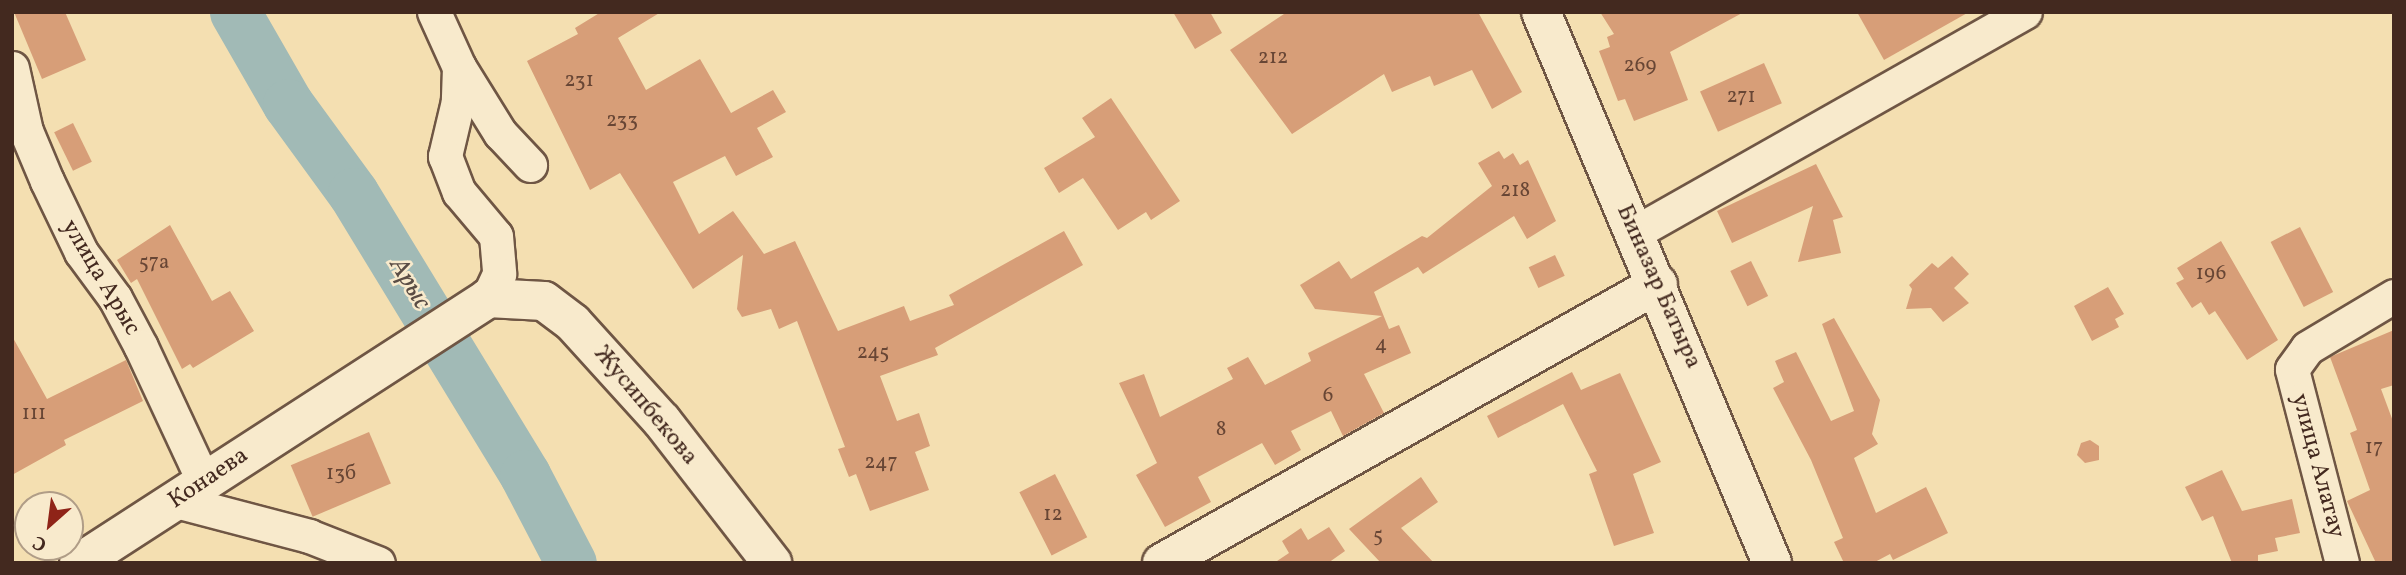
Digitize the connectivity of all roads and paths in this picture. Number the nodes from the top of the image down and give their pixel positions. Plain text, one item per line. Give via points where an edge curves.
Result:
1 (434, 12) edge
2 (1541, 12) edge
3 (2025, 12) edge
4 (458, 67) junction
5 (12, 68) edge
6 (530, 164) dead end
7 (1634, 233) junction
8 (1658, 284) junction
9 (2394, 296) edge
10 (488, 298) junction
11 (190, 492) junction
12 (79, 563) edge
13 (379, 563) edge
14 (772, 563) edge
15 (1163, 563) edge
16 (1772, 563) edge
17 (2342, 563) edge

1 - 4 street
2 - 7 street, Биназар Батыра
3 - 7 street
4 - 6 street via 500,133
4 - 10 street via 458,101 445,156 459,192 496,236 499,274
5 - 11 street, улица Арыс via 26,131 81,252 115,298 141,347
7 - 8 street, Биназар Батыра
8 - 15 street
8 - 16 street, Биназар Батыра
9 - 17 street, улица Алатау via 2307,348 2292,369
10 - 11 street, Конаева
10 - 14 street, Жусипбекова via 544,302 573,324 662,421
11 - 12 street, Конаева
11 - 13 street

